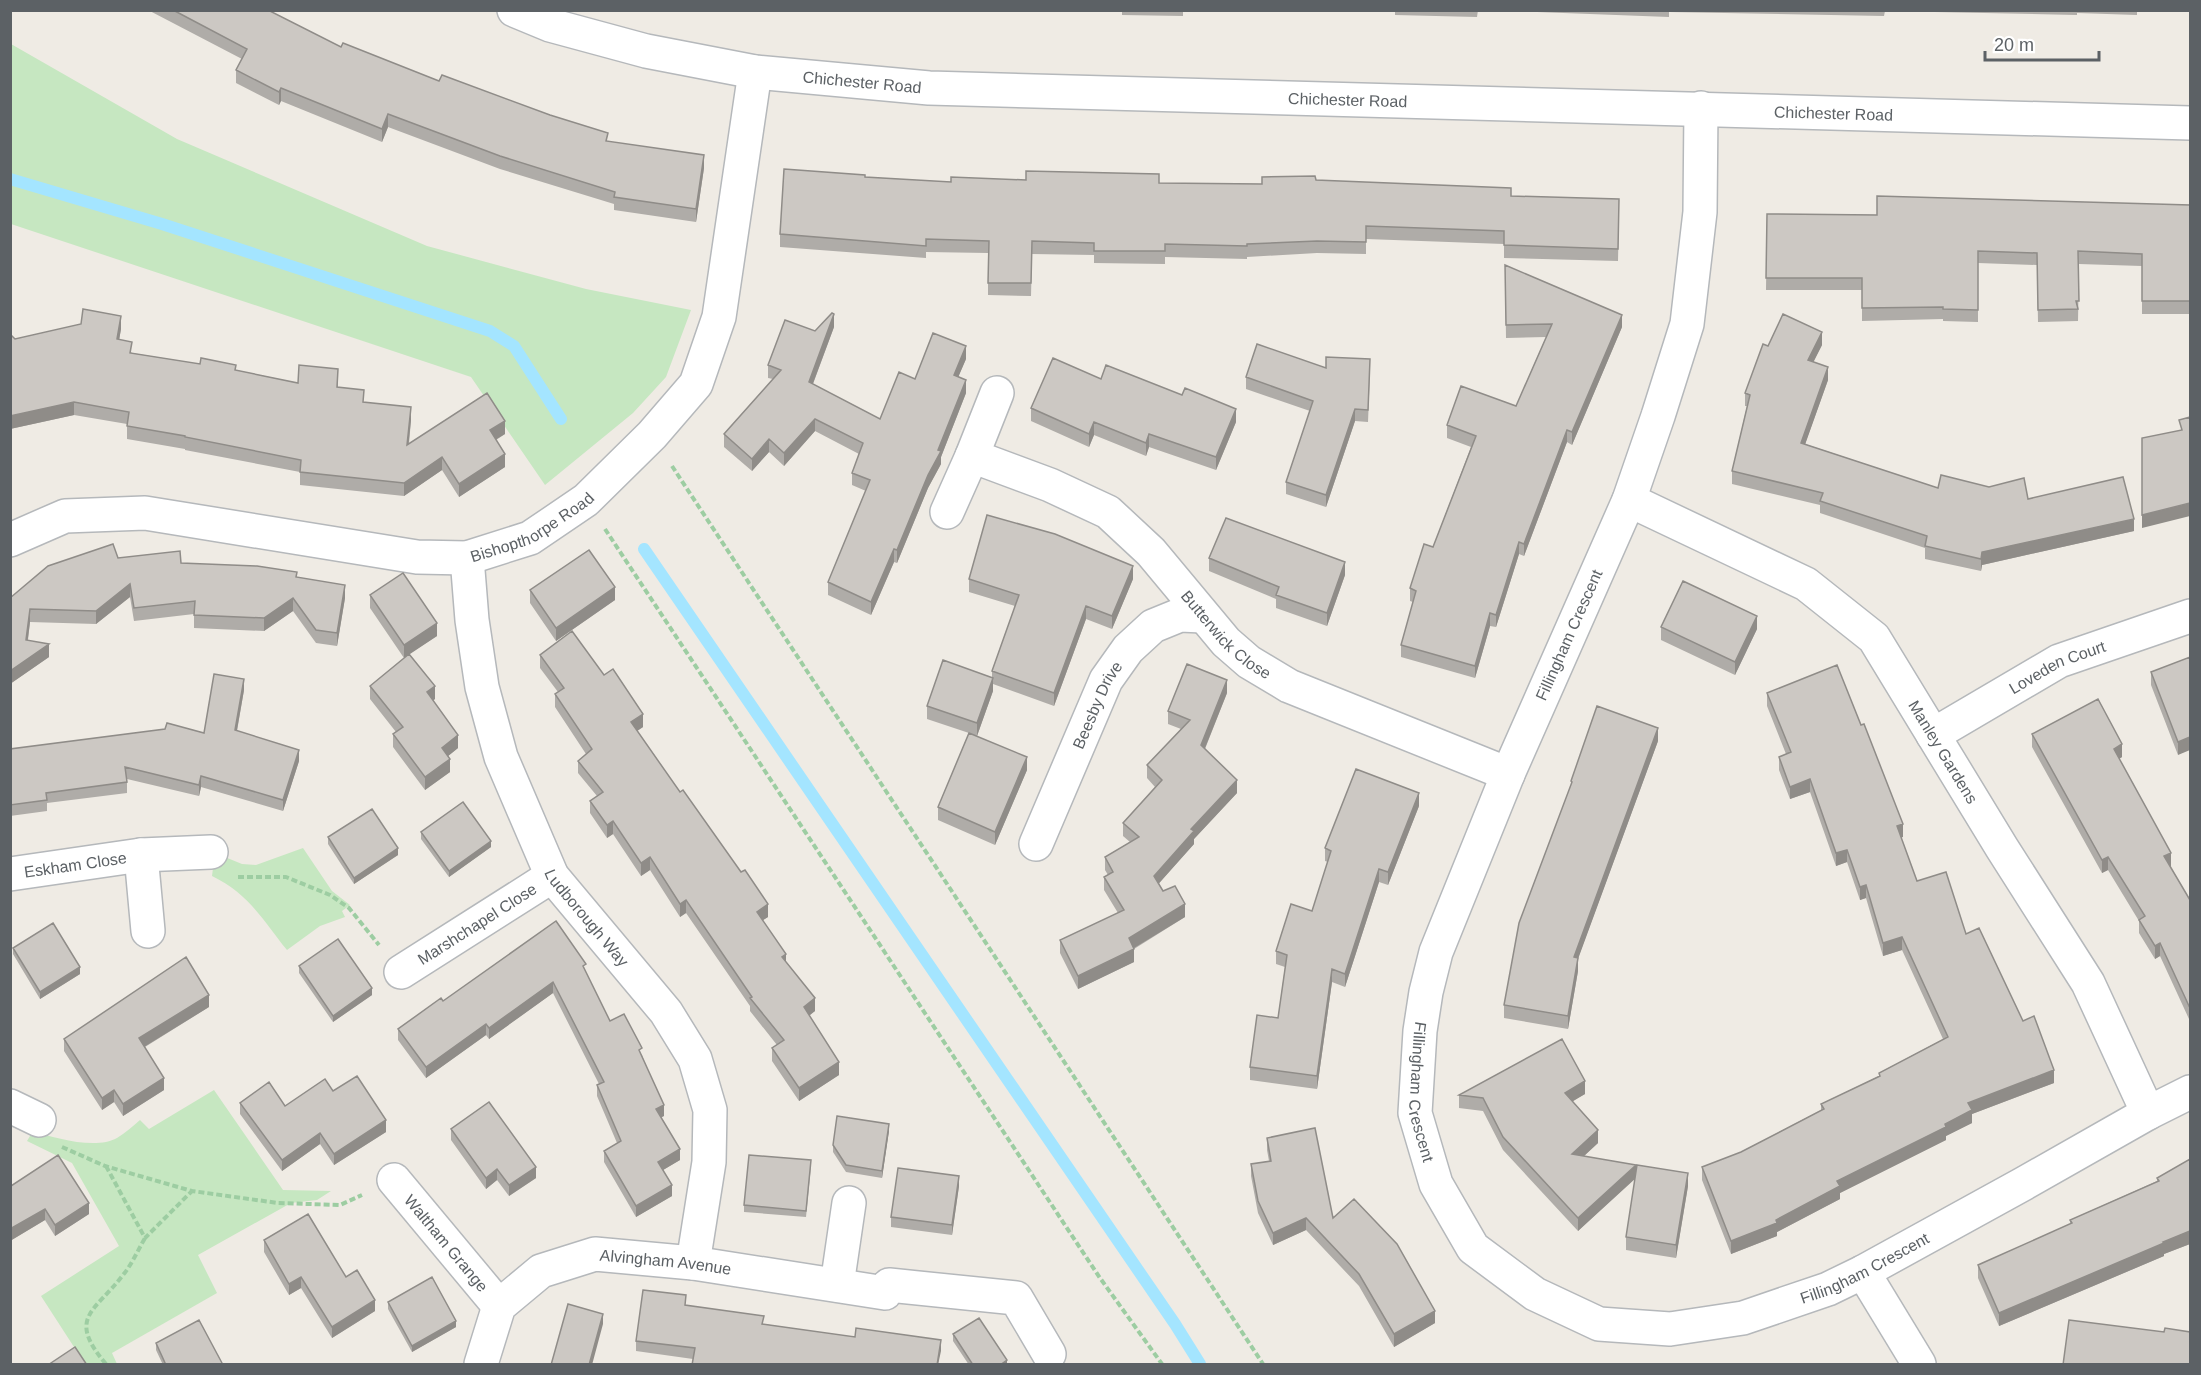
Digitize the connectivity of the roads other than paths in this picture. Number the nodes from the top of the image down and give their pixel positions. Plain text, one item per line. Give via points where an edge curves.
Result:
1 (514, 10) edge
2 (755, 72) junction
3 (1701, 108) junction
4 (2190, 123) edge
5 (997, 393) dead end
6 (972, 456) junction
7 (1629, 500) junction
8 (947, 512) dead end
9 (10, 540) edge
10 (467, 558) junction
11 (1203, 616) junction
12 (2190, 616) edge
13 (1933, 735) junction
14 (1508, 774) junction
15 (1036, 844) dead end
16 (211, 852) road end
17 (141, 855) junction
18 (10, 874) edge
19 (552, 876) junction
20 (148, 931) dead end
21 (401, 972) road end
22 (2190, 1092) edge
23 (2148, 1113) junction
24 (394, 1180) road end
25 (849, 1203) dead end
26 (693, 1263) junction
27 (1863, 1272) junction
28 (837, 1285) junction
29 (499, 1306) junction
30 (1049, 1354) dead end
31 (481, 1365) edge
32 (1919, 1365) edge

1 - 2 street, Chichester Road via 550,25 646,51
2 - 3 street, Chichester Road via 929,88
2 - 10 street, Bishopthorpe Road via 719,317 696,384 652,435 586,500 530,538
3 - 4 street, Chichester Road
3 - 7 street, Fillingham Crescent via 1700,212 1687,324
5 - 6 street
6 - 8 street
6 - 11 street, Butterwick Close via 1108,512 1151,552
7 - 13 street, Manley Gardens via 1806,584 1874,638
7 - 14 street, Fillingham Crescent
9 - 10 street, Bishopthorpe Road via 65,516 145,513 417,557
10 - 19 street, Ludborough Way via 483,687 501,757
11 - 14 street, Butterwick Close via 1250,662 1289,686
11 - 15 street, Beesby Drive via 1180,615 1153,626 1128,649 1106,680
12 - 13 street, Loveden Court via 2059,661
13 - 23 street, Manley Gardens via 2088,983
14 - 27 street, Fillingham Crescent via 1436,952 1420,1031 1415,1113 1436,1184 1473,1248 1535,1294 1599,1324 1670,1329 1743,1318 1828,1289
16 - 17 street, Eskham Close
17 - 18 street, Eskham Close
17 - 20 street, Eskham Close
19 - 21 street, Marshchapel Close
19 - 26 street, Ludborough Way via 666,1012 694,1059 710,1110 709,1162
22 - 23 street, Fillingham Crescent
23 - 27 street, Fillingham Crescent
24 - 29 street, Waltham Grange
25 - 28 street
26 - 28 street, Alvingham Avenue
26 - 29 street, Alvingham Avenue via 595,1254 540,1271
27 - 32 street
28 - 30 street, Alvingham Avenue via 885,1293 889,1285 1016,1298
29 - 31 street

